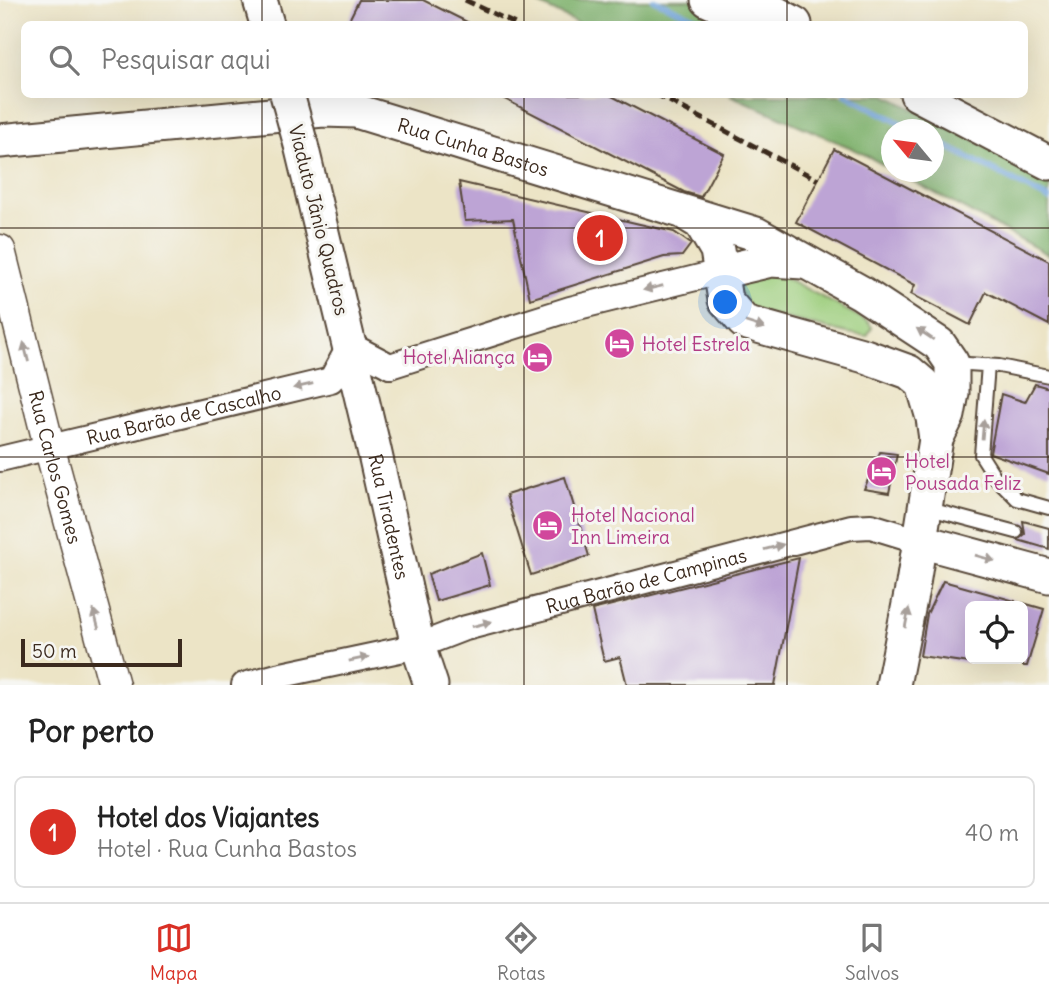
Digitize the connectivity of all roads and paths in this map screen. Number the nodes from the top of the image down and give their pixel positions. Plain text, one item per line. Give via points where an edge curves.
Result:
1 (260, 0) edge
2 (708, 0) edge
3 (752, 0) edge
4 (266, 21) edge
5 (755, 21) edge
6 (789, 21) edge
7 (288, 98) edge
8 (925, 98) edge
9 (0, 141) edge
10 (1049, 163) edge
11 (688, 215) junction
12 (0, 250) edge
13 (805, 262) junction
14 (720, 272) junction
15 (887, 308) junction
16 (350, 345) junction
17 (865, 356) junction
18 (952, 363) junction
19 (994, 365) junction
20 (390, 366) junction
21 (1049, 376) edge
22 (363, 402) junction
23 (936, 439) junction
24 (49, 446) junction
25 (0, 459) edge
26 (926, 508) junction
27 (1049, 509) edge
28 (1016, 532) dead end
29 (920, 541) junction
30 (1049, 576) edge
31 (418, 646) junction
32 (114, 685) edge
33 (244, 685) edge
34 (430, 685) edge
35 (893, 685) edge

1 - 4 main road
2 - 5 main road
3 - 6 main road
7 - 16 main road, Viaduto Jânio Quadros, bridge
8 - 10 main road
9 - 11 main road, Rua Cunha Bastos via 252,115 356,111
11 - 13 main road, Rua Cunha Bastos via 756,234
11 - 14 main road, Rua Cunha Bastos via 701,223 717,250
24 -> 12 street, Rua Carlos Gomes
13 - 14 main road via 771,260
13 - 15 main road, Rua Cunha Bastos
14 -> 17 main road, Rua Cunha Bastos via 725,300 744,322
14 -> 20 street via 570,309
15 - 17 main road via 883,335 877,348
18 -> 15 main road, Rua Cunha Bastos via 939,344
16 - 20 street
16 - 22 main road, Rua Tiradentes
16 -> 24 street, Rua Barão de Cascalho via 331,380
17 - 23 main road, Rua Cunha Bastos via 909,372 922,384
18 - 19 lane
18 - 23 main road, Rua Cunha Bastos via 948,415
19 - 21 lane
27 -> 19 lane via 1017,499 981,455
20 - 22 street
22 - 31 main road, Rua Tiradentes
23 - 26 main road, Rua Cunha Bastos
24 - 25 street, Rua Barão de Cascalho
32 -> 24 street, Rua Carlos Gomes
26 - 28 lane
26 - 29 main road, Rua Cunha Bastos
29 -> 30 main road, Rua Barão de Campinas
31 -> 29 street, Rua Barão de Campinas via 462,629 851,527 871,526
35 -> 29 main road, Rua Cunha Bastos
33 -> 31 street, Rua Barão de Campinas
31 - 34 main road, Rua Tiradentes

